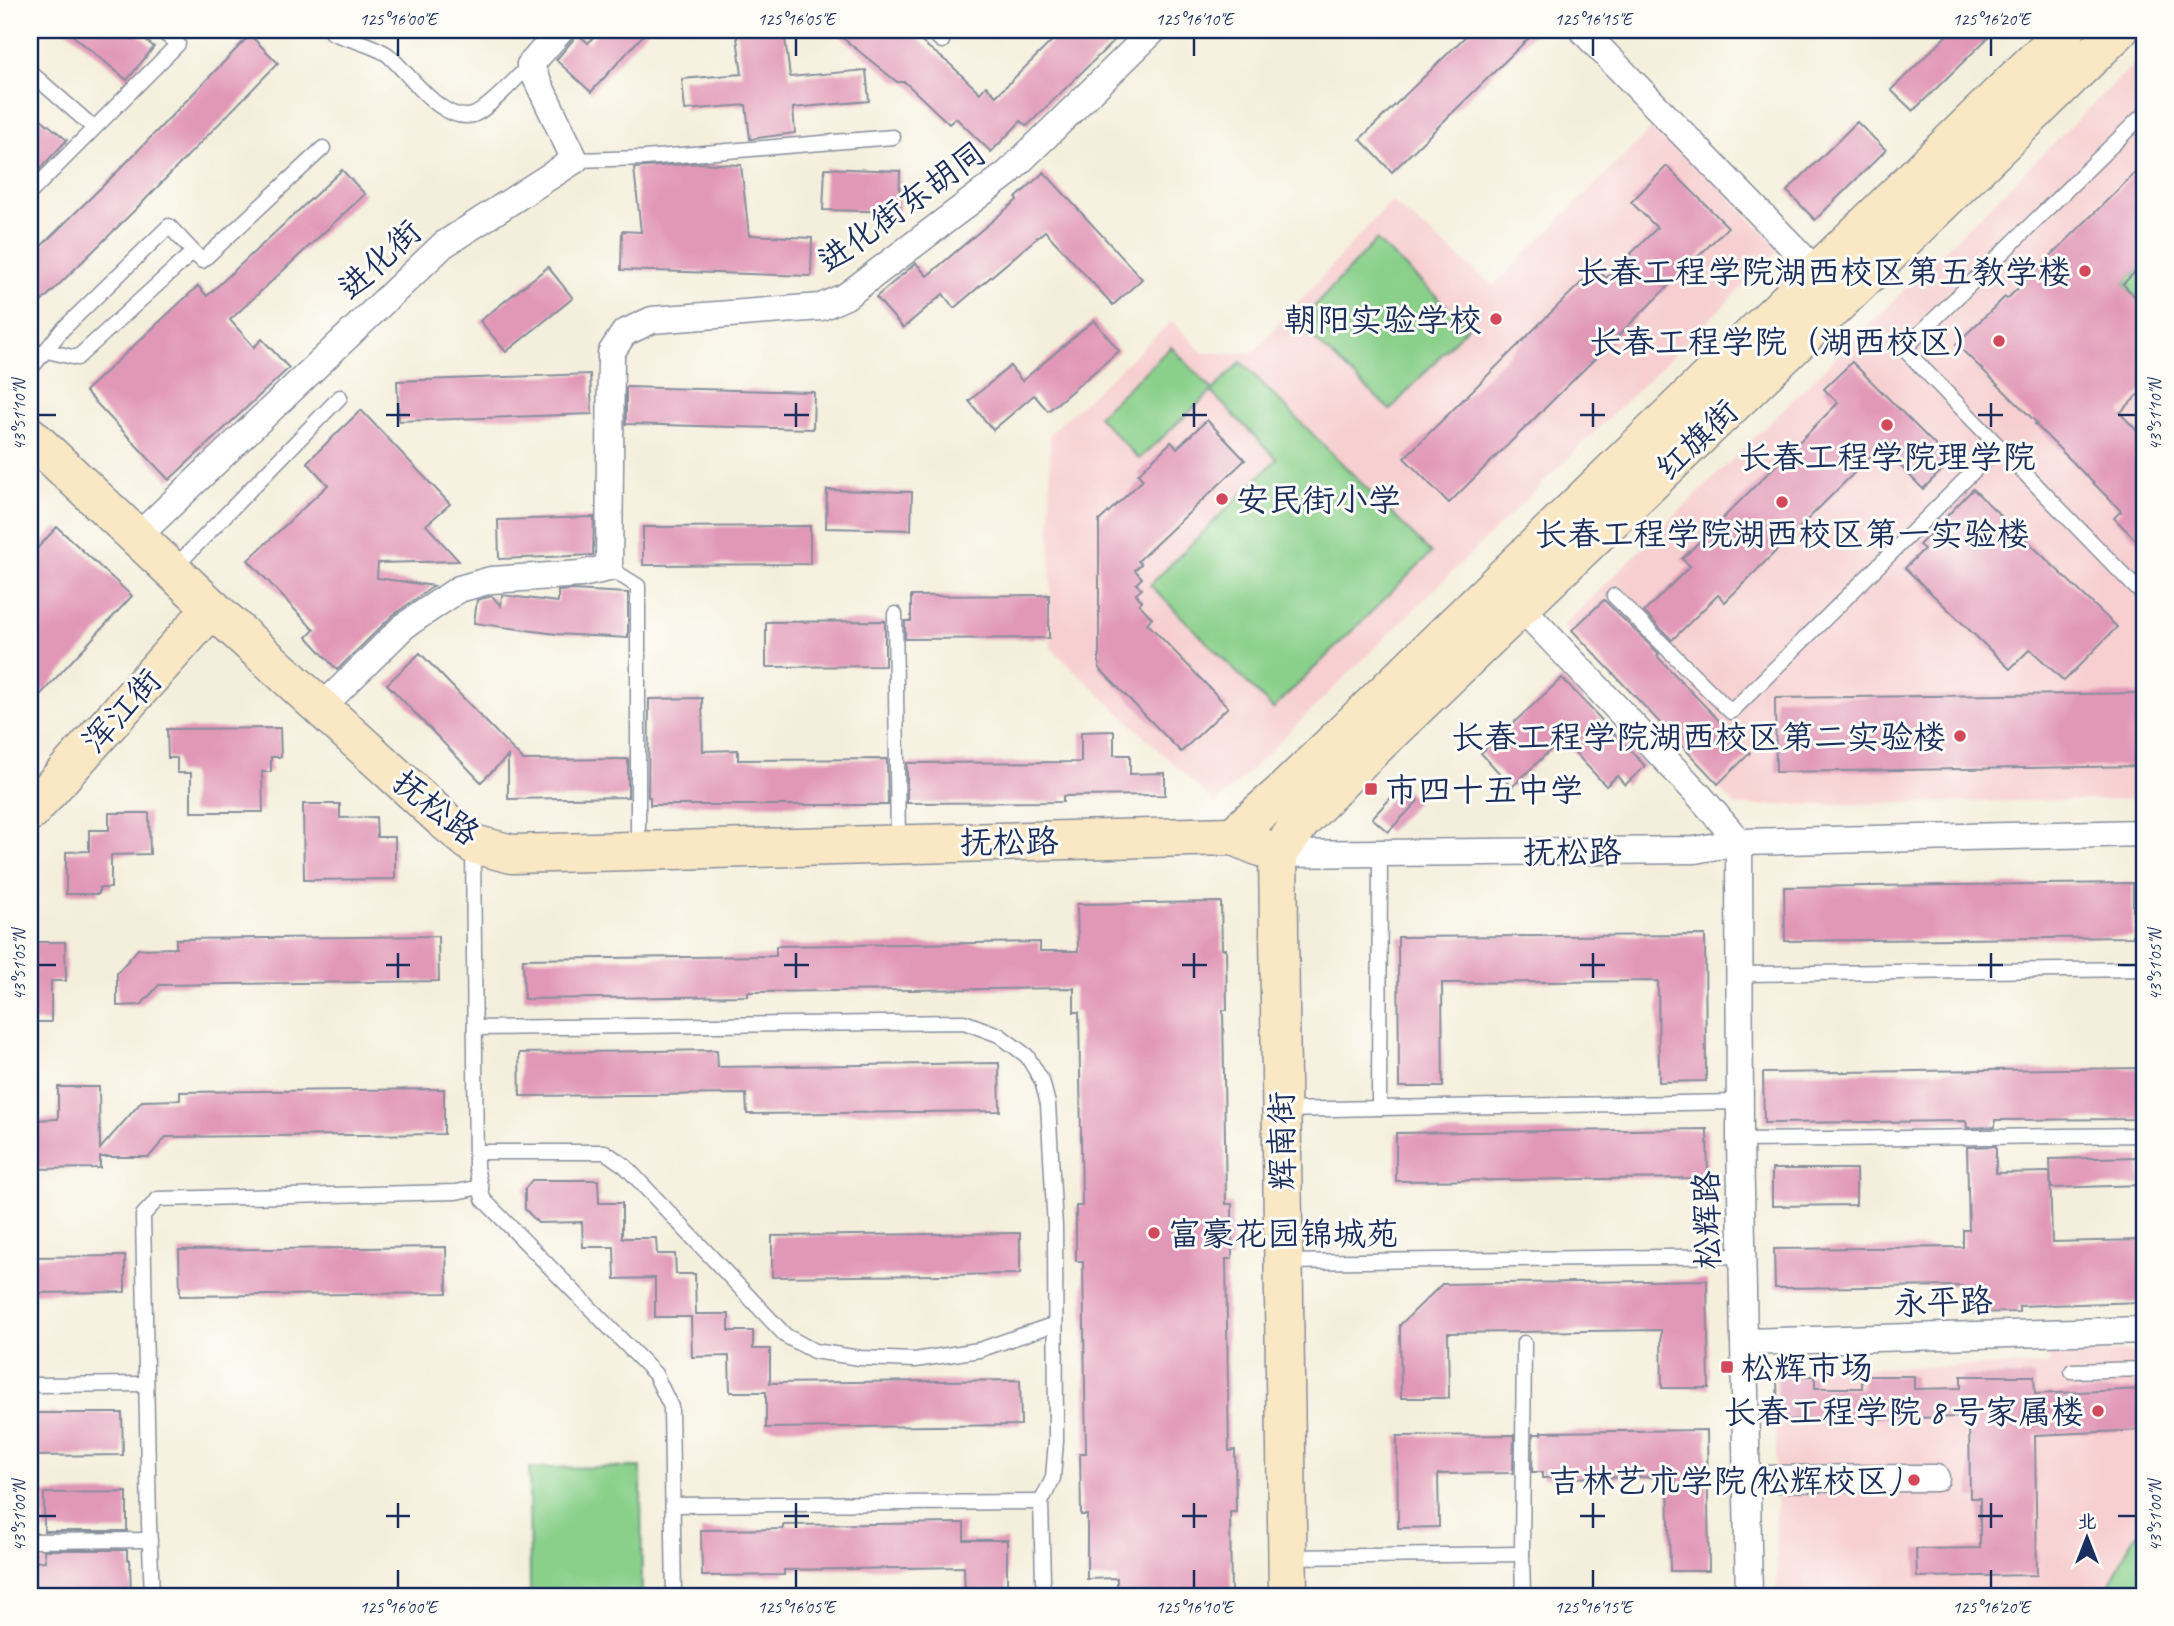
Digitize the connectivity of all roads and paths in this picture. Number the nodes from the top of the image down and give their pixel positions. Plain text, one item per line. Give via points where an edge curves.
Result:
1 (160, 30) edge
2 (330, 30) edge
3 (561, 30) edge
4 (929, 30) edge
5 (1154, 30) edge
6 (1582, 30) edge
7 (2066, 30) edge
8 (2119, 30) edge
9 (942, 41) dead end
10 (530, 65) junction
11 (30, 72) edge
12 (2144, 114) edge
13 (94, 128) junction
14 (893, 137) dead end
15 (323, 148) dead end
16 (575, 160) junction
17 (30, 193) edge
18 (193, 251) junction
19 (1818, 273) junction
20 (47, 351) junction
21 (30, 370) edge
22 (340, 397) dead end
23 (30, 436) edge
24 (1999, 446) junction
25 (138, 536) junction
26 (609, 568) junction
27 (172, 570) junction
28 (1614, 596) dead end
29 (2144, 596) edge
30 (1521, 607) junction
31 (212, 608) junction
32 (895, 614) dead end
33 (321, 708) junction
34 (30, 812) edge
35 (2144, 833) edge
36 (1233, 836) junction
37 (1739, 842) junction
38 (472, 844) junction
39 (898, 844) junction
40 (639, 850) junction
41 (1278, 854) junction
42 (1380, 854) junction
43 (2144, 969) edge
44 (1739, 974) junction
45 (475, 1028) junction
46 (1740, 1102) junction
47 (1379, 1108) junction
48 (1281, 1110) junction
49 (2144, 1135) edge
50 (1740, 1140) junction
51 (476, 1152) junction
52 (481, 1187) junction
53 (1742, 1256) junction
54 (1283, 1262) junction
55 (1055, 1324) junction
56 (2144, 1330) edge
57 (1744, 1342) junction
58 (1524, 1343) dead end
59 (2144, 1369) edge
60 (2072, 1371) dead end
61 (146, 1384) junction
62 (30, 1385) edge
63 (1936, 1478) dead end
64 (1746, 1479) junction
65 (1041, 1502) junction
66 (673, 1505) junction
67 (150, 1540) junction
68 (30, 1541) edge
69 (1522, 1553) junction
70 (1287, 1557) junction
71 (1043, 1581) dead end
72 (152, 1596) edge
73 (674, 1596) edge
74 (1288, 1596) edge
75 (1523, 1596) edge
76 (1749, 1596) edge

1 - 13 lane via 178,44
2 - 10 lane via 386,53 455,116 475,114
3 - 10 street
4 - 9 lane
5 - 26 street, 进化街东胡同 via 1008,173 846,296 821,307 652,320 624,333 611,353
6 - 19 street
7 - 19 street, 红旗街
8 - 30 street, 红旗街
10 - 16 street
11 - 13 lane
12 - 24 lane via 1904,349
13 - 17 lane
14 - 16 lane
15 - 18 lane via 202,261
16 - 25 street, 进化街 via 443,245
18 - 20 lane via 77,358
18 - 20 lane via 169,226 62,330
19 - 36 street, 红旗街
20 - 21 lane
22 - 27 lane
23 - 25 street, 抚松路
24 - 28 lane via 1731,712
24 - 29 lane
25 - 27 street, 抚松路
26 - 33 street via 491,580 459,589 404,626
26 - 40 lane via 638,586
27 - 31 street, 抚松路
30 - 37 street
30 - 41 street, 红旗街 via 1359,762 1301,822
31 - 33 street, 抚松路
31 - 34 street, 浑江街
32 - 39 lane
33 - 38 street, 抚松路
35 - 37 street, 抚松路
36 - 39 street, 抚松路
36 - 41 street, 抚松路
37 - 42 street, 抚松路 via 1695,850
37 - 44 street, 松辉路
38 - 40 street, 抚松路 via 512,854
38 - 45 lane
39 - 40 street, 抚松路
41 - 42 street, 抚松路
41 - 48 street, 辉南街
42 - 47 lane
43 - 44 lane
44 - 46 street, 松辉路
45 - 51 lane
45 - 55 lane via 964,1022 999,1035 1027,1056 1042,1081 1048,1104
46 - 47 lane
46 - 50 street, 松辉路
47 - 48 lane
48 - 54 street, 辉南街
49 - 50 lane
50 - 53 street, 松辉路
51 - 52 lane
51 - 55 lane via 605,1152 625,1166 786,1336 814,1351 915,1360 979,1350
52 - 61 lane via 456,1192 158,1199 144,1215
52 - 66 lane via 483,1199 655,1374 671,1407
53 - 54 lane
53 - 57 street, 松辉路
54 - 70 street, 辉南街
55 - 65 lane via 1056,1441 1053,1478
56 - 57 street, 永平路
57 - 64 street, 松辉路
58 - 69 lane
59 - 60 lane
61 - 62 lane
61 - 67 lane
63 - 64 street
64 - 76 street, 松辉路
65 - 66 lane
65 - 71 lane
66 - 73 lane
67 - 68 lane
67 - 72 lane
69 - 70 lane
69 - 75 lane
70 - 74 street, 辉南街

